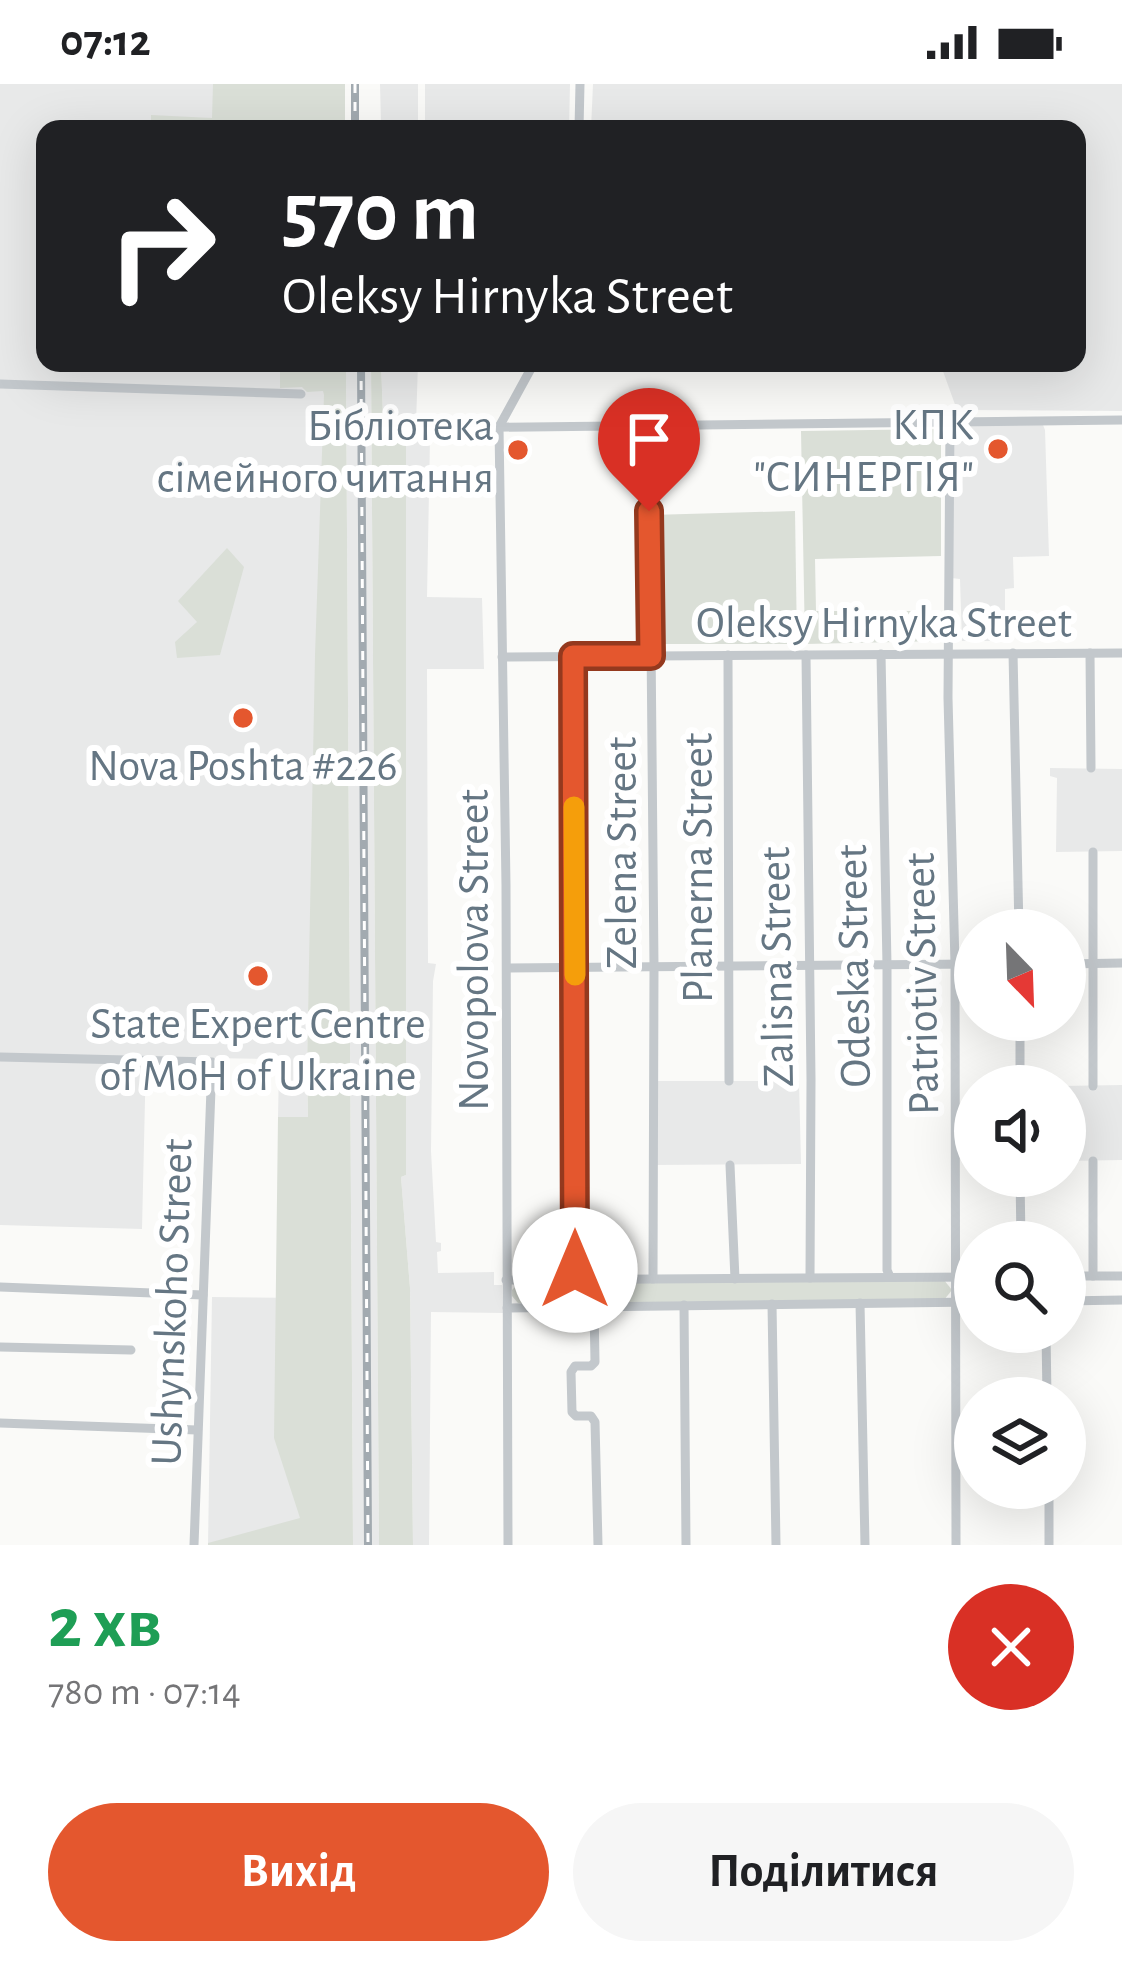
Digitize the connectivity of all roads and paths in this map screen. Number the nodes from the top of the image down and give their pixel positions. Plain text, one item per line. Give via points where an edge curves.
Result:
1 (580, 84) edge
2 (579, 120) edge
3 (529, 372) edge
4 (0, 384) edge
5 (301, 394) dead end
6 (1122, 420) edge
7 (950, 422) junction
8 (649, 425) junction
9 (499, 427) junction
10 (433, 428) dead end
11 (1013, 653) junction
12 (1090, 653) junction
13 (1122, 653) edge
14 (881, 654) junction
15 (948, 654) junction
16 (806, 655) junction
17 (573, 656) junction
18 (651, 656) junction
19 (728, 656) junction
20 (502, 657) junction
21 (1091, 768) dead end
22 (1093, 852) dead end
23 (1019, 909) edge
24 (954, 920) edge
25 (1122, 963) edge
26 (886, 964) junction
27 (954, 964) edge
28 (1086, 964) edge
29 (1094, 964) junction
30 (730, 965) junction
31 (808, 965) junction
32 (575, 966) junction
33 (654, 966) junction
34 (507, 968) junction
35 (955, 1041) edge
36 (0, 1057) edge
37 (729, 1081) dead end
38 (1094, 1085) dead end
39 (1093, 1161) dead end
40 (730, 1165) dead end
41 (954, 1221) edge
42 (1086, 1276) edge
43 (1093, 1276) junction
44 (1122, 1276) edge
45 (890, 1277) junction
46 (954, 1277) edge
47 (810, 1278) junction
48 (653, 1279) junction
49 (735, 1279) junction
50 (506, 1280) junction
51 (575, 1280) junction
52 (0, 1287) edge
53 (203, 1295) junction
54 (1086, 1300) edge
55 (1122, 1300) edge
56 (954, 1302) edge
57 (860, 1303) junction
58 (772, 1304) junction
59 (684, 1305) junction
60 (594, 1306) junction
61 (507, 1308) junction
62 (0, 1347) edge
63 (131, 1350) dead end
64 (955, 1353) edge
65 (0, 1423) edge
66 (197, 1430) junction
67 (1048, 1509) edge
68 (194, 1545) edge
69 (508, 1545) edge
70 (598, 1545) edge
71 (686, 1545) edge
72 (776, 1545) edge
73 (865, 1545) edge
74 (956, 1545) edge
75 (1049, 1545) edge

1 - 2 street
3 - 9 street, Novopolova Street
4 - 5 street
6 - 7 street
7 - 8 street
7 - 15 street, Patriotiv Street
8 - 9 street
8 - 18 street, Zelena Street
9 - 10 street
9 - 20 street, Novopolova Street
11 - 12 street, Oleksy Hirnyka Street
11 - 15 street, Oleksy Hirnyka Street
11 - 23 street
12 - 13 street, Oleksy Hirnyka Street
12 - 21 street
14 - 15 street, Oleksy Hirnyka Street
14 - 16 street, Oleksy Hirnyka Street
14 - 26 street, Odeska Street
15 - 24 street, Patriotiv Street
16 - 19 street, Oleksy Hirnyka Street
16 - 31 street, Zalisna Street
17 - 18 street, Oleksy Hirnyka Street
17 - 20 street, Oleksy Hirnyka Street
17 - 32 street
18 - 19 street, Oleksy Hirnyka Street
18 - 33 street, Zelena Street
19 - 30 street, Planerna Street
20 - 34 street, Novopolova Street
22 - 29 street
25 - 29 street
26 - 27 street
26 - 31 street
26 - 45 street, Odeska Street
28 - 29 street
29 - 38 street
30 - 31 street
30 - 33 street
30 - 37 street, Planerna Street
31 - 47 street, Zalisna Street
32 - 33 street
32 - 34 street
32 - 51 street
33 - 48 street, Zelena Street
34 - 50 street, Novopolova Street
35 - 41 street, Patriotiv Street
36 - 53 street, Ushynskoho Street via 212,1062
39 - 43 street
40 - 49 street
42 - 43 street
43 - 44 street
45 - 46 street
45 - 47 street
47 - 49 street
48 - 49 street
48 - 51 street
50 - 51 street
50 - 61 street, Novopolova Street
52 - 53 street
53 - 66 street, Ushynskoho Street
54 - 55 street
56 - 57 street
57 - 58 street
57 - 73 street
58 - 59 street
58 - 72 street
59 - 60 street
59 - 71 street
60 - 61 street
60 - 70 street via 595,1362 571,1372 572,1412 595,1422
61 - 69 street, Novopolova Street
62 - 63 street
64 - 74 street, Patriotiv Street
65 - 66 street
66 - 68 street, Ushynskoho Street
67 - 75 street

